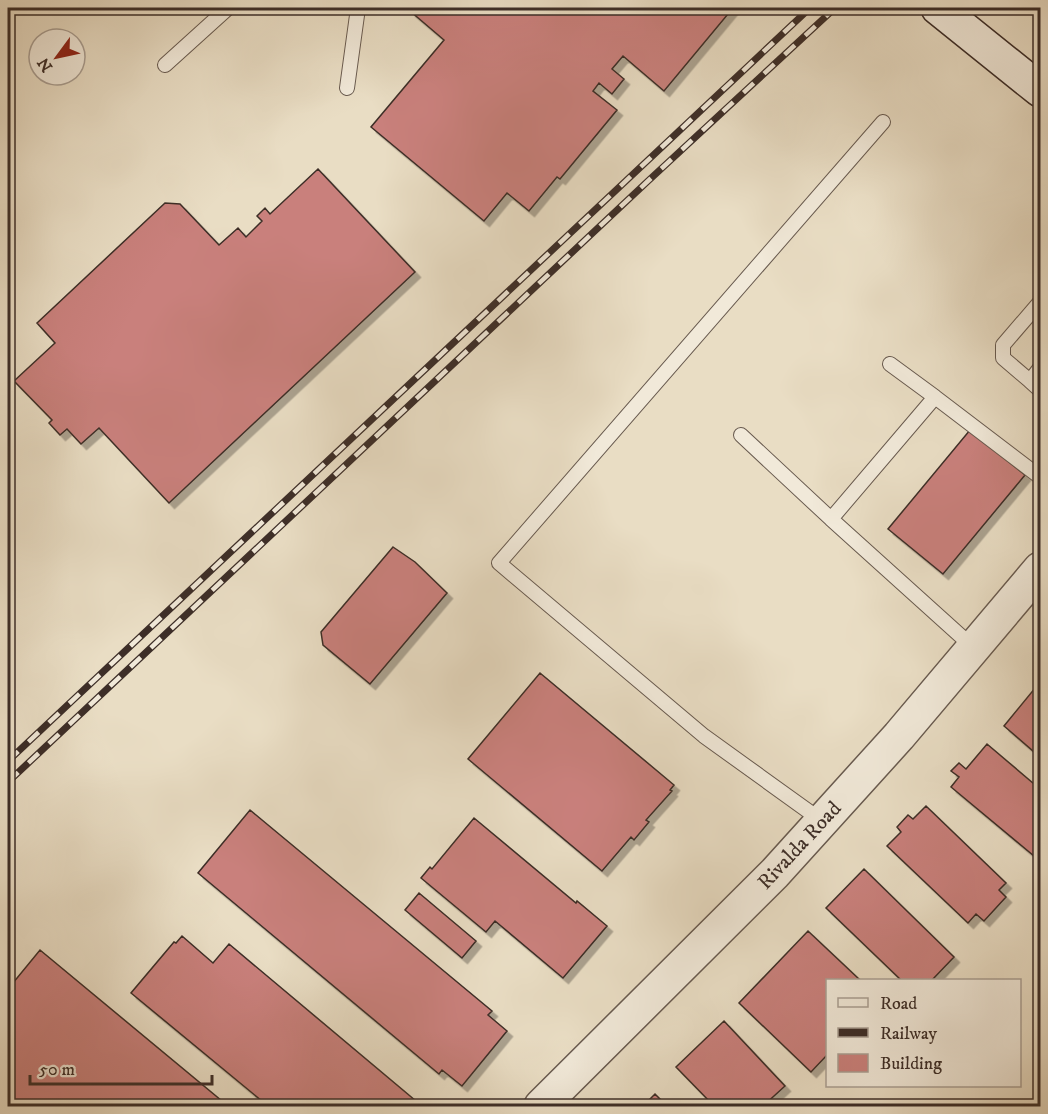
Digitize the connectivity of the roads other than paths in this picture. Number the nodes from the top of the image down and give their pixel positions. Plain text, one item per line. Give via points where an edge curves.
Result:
1 (228, 8) edge
2 (358, 8) edge
3 (938, 8) edge
4 (165, 65) dead end
5 (348, 88) dead end
6 (1041, 90) edge
7 (883, 122) dead end
8 (1041, 302) edge
9 (890, 364) dead end
10 (1041, 368) edge
11 (1035, 386) edge
12 (935, 397) junction
13 (741, 435) dead end
14 (1041, 477) edge
15 (831, 519) junction
16 (1041, 569) edge
17 (974, 648) junction
18 (822, 821) junction
19 (541, 1107) edge

1 - 4 lane
2 - 5 lane
3 - 6 street
7 - 18 lane via 499,562 704,736
8 - 11 lane via 1003,345 1003,358
9 - 12 lane
10 - 11 lane
12 - 14 lane
12 - 15 lane
13 - 15 lane
15 - 17 lane
16 - 17 street, Rivalda Road
17 - 18 street, Rivalda Road
18 - 19 street, Rivalda Road

